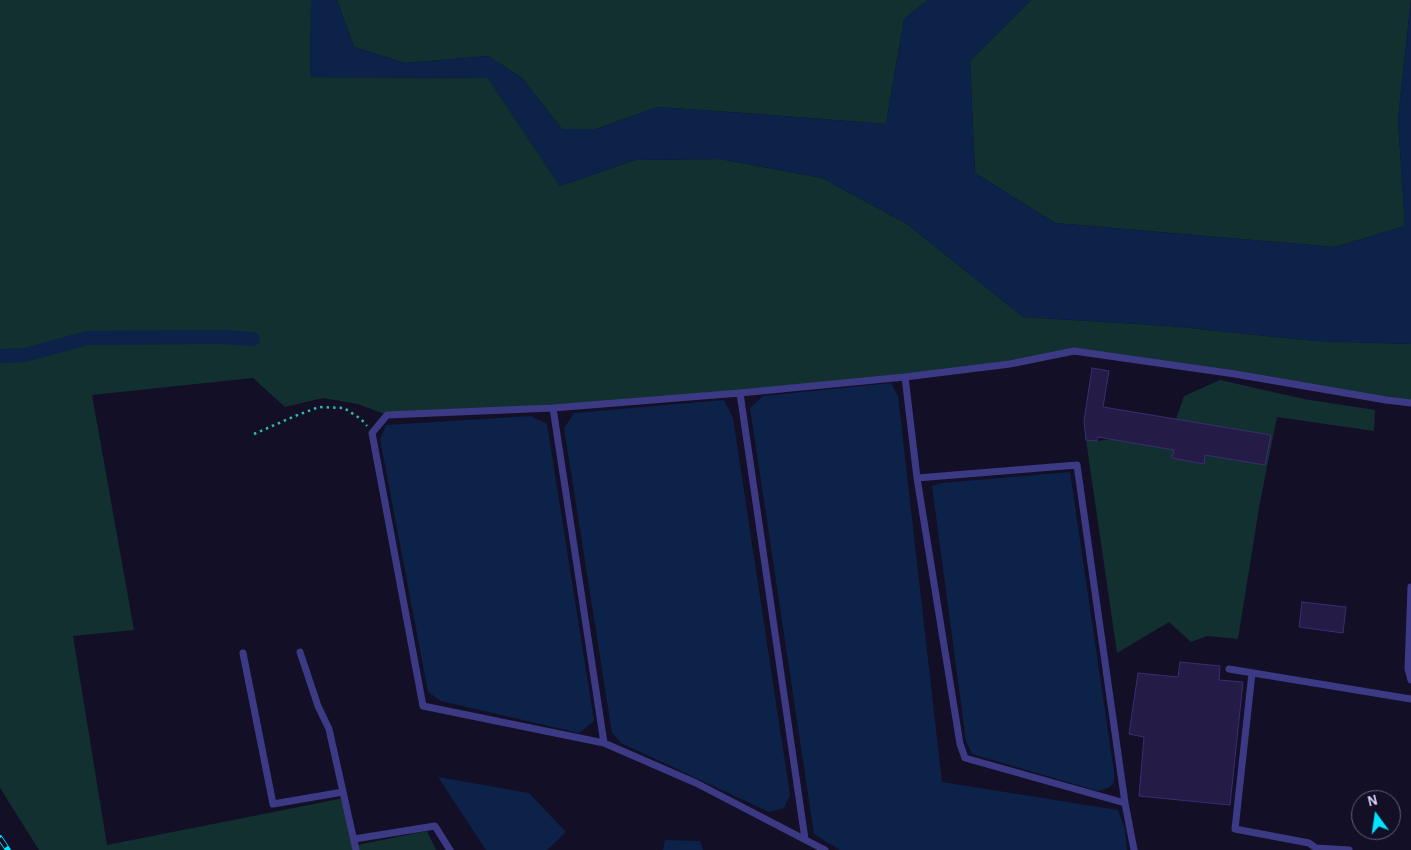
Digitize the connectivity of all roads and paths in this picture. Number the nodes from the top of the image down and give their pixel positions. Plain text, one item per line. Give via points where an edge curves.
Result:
1 (905, 377) junction
2 (740, 392) junction
3 (1411, 403) edge
4 (553, 408) junction
5 (372, 433) junction
6 (254, 434) dead end
7 (917, 478) junction
8 (1411, 587) edge
9 (300, 652) dead end
10 (243, 653) dead end
11 (1229, 669) dead end
12 (1252, 673) junction
13 (1411, 680) edge
14 (1411, 699) edge
15 (604, 743) junction
16 (343, 792) junction
17 (1126, 804) junction
18 (354, 839) junction
19 (804, 839) junction
20 (1316, 849) edge
21 (356, 850) edge
22 (450, 850) edge
23 (826, 850) edge
24 (1134, 850) edge
25 (1349, 850) edge

1 - 2 lane
1 - 3 lane via 1010,364 1074,351
1 - 7 lane
2 - 4 lane
2 - 19 lane
4 - 5 lane via 387,415
4 - 15 lane
5 - 6 path via 362,419 344,408 319,408
5 - 15 lane via 424,706
7 - 17 lane via 960,744 965,758
7 - 17 lane via 1077,465
8 - 13 lane via 1408,669
9 - 16 lane via 329,729
10 - 16 lane via 273,804
11 - 12 lane
12 - 14 lane
12 - 20 lane via 1235,829 1309,842
15 - 19 lane via 696,783
16 - 18 lane
17 - 24 lane
18 - 21 lane
18 - 22 lane via 435,826
19 - 23 lane
20 - 25 lane

